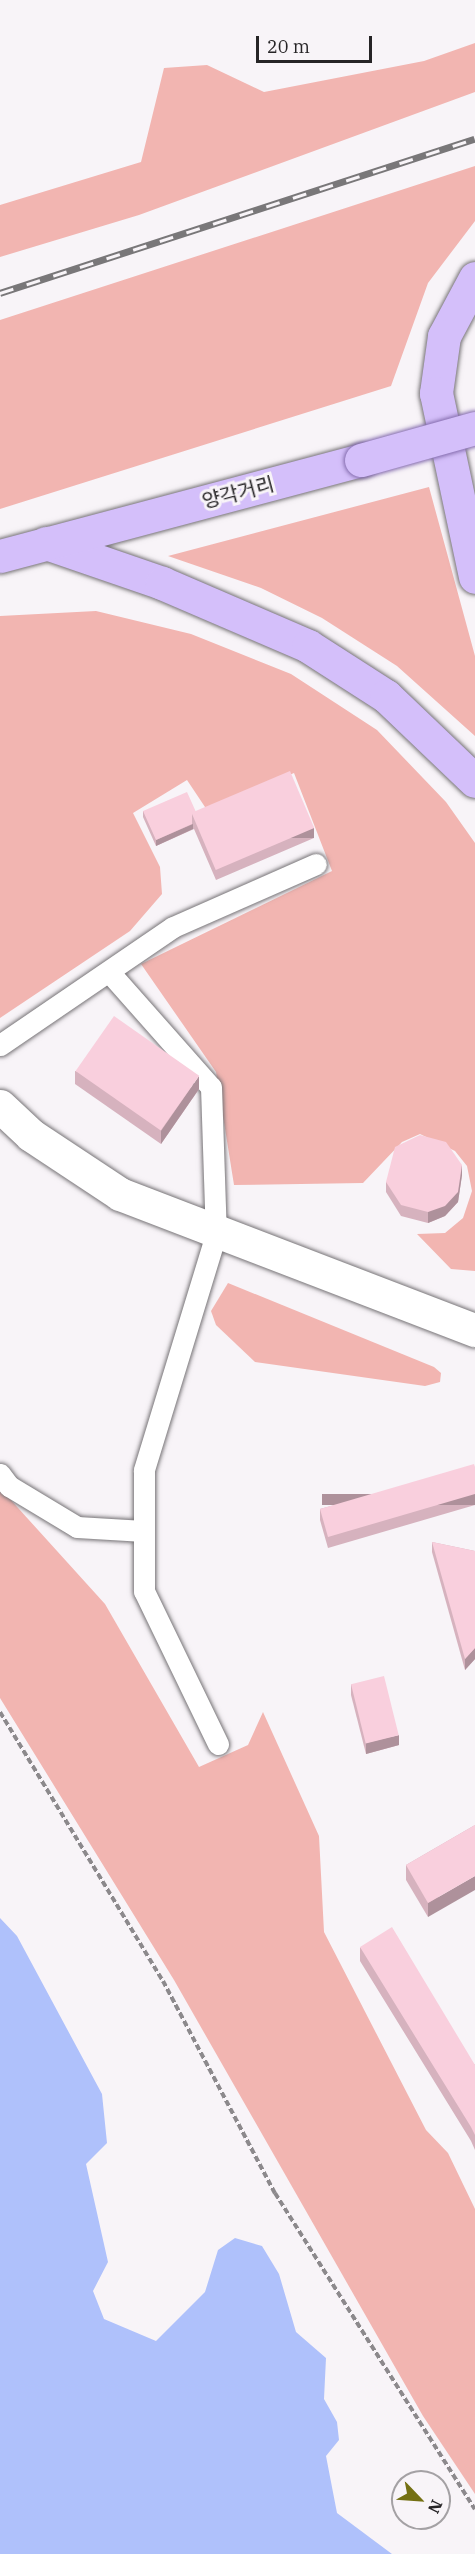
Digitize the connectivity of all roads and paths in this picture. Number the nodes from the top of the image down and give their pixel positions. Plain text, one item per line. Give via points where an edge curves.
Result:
1 (475, 278) edge
2 (475, 428) edge
3 (46, 543) junction
4 (0, 556) edge
5 (475, 577) edge
6 (475, 781) edge
7 (316, 864) dead end
8 (110, 973) junction
9 (0, 1045) edge
10 (0, 1106) edge
11 (216, 1234) junction
12 (475, 1332) edge
13 (0, 1474) edge
14 (144, 1531) junction
15 (0, 1712) edge
16 (218, 1744) dead end
17 (475, 2509) edge

1 - 5 main road via 444,336 436,393
2 - 3 main road, 양각거리, bridge
3 - 4 main road, 양각거리
3 - 6 main road via 162,583 308,646 386,696
7 - 8 lane via 173,927
8 - 9 lane
8 - 11 lane via 211,1087
10 - 11 street via 31,1135 120,1194
11 - 12 street
11 - 14 lane via 144,1470
13 - 14 lane via 9,1486 77,1527
14 - 16 lane via 144,1591
15 - 17 path via 163,1981 274,2193

